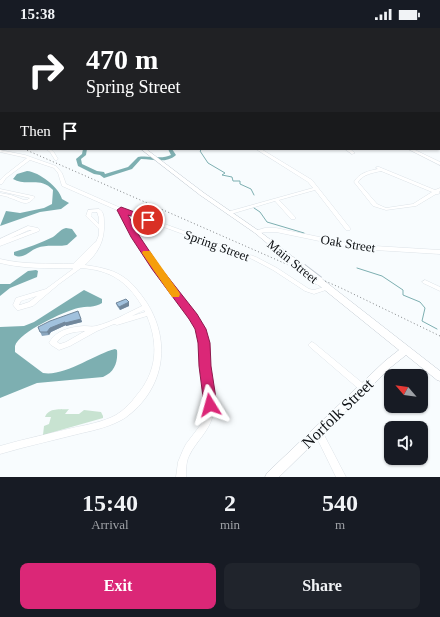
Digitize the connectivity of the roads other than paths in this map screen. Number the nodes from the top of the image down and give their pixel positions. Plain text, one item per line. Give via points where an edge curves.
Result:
1 (49, 150) edge
2 (144, 150) edge
3 (260, 150) edge
4 (348, 150) edge
5 (412, 150) edge
6 (0, 151) edge
7 (353, 153) dead end
8 (30, 158) junction
9 (56, 159) dead end
10 (440, 164) edge
11 (0, 183) edge
12 (316, 188) junction
13 (0, 190) edge
14 (438, 192) edge
15 (0, 194) edge
16 (276, 199) junction
17 (121, 210) junction
18 (229, 213) junction
19 (293, 218) dead end
20 (348, 228) dead end
21 (102, 229) dead end
22 (257, 232) junction
23 (11, 239) dead end
24 (0, 243) edge
25 (440, 252) edge
26 (0, 261) edge
27 (78, 266) junction
28 (425, 282) dead end
29 (327, 288) junction
30 (440, 289) edge
31 (48, 290) dead end
32 (147, 310) junction
33 (95, 329) junction
34 (312, 345) dead end
35 (405, 350) junction
36 (440, 377) edge
37 (363, 388) junction
38 (318, 432) junction
39 (0, 450) edge
40 (181, 477) edge
41 (271, 477) edge
42 (341, 477) edge

1 - 9 street
2 - 18 main road, Main Street
3 - 12 street via 304,176
4 - 7 street
5 - 10 street
6 - 8 street, Spring Street
8 - 11 street
8 - 17 street, Spring Street via 57,169 67,187
12 - 16 street
12 - 20 street
13 - 15 street via 33,197 20,202 12,196
14 - 14 street via 414,205 382,208 375,205 356,180 378,168
16 - 18 street
16 - 19 street
17 - 29 street, Spring Street via 254,258 307,290 314,292
17 - 40 street via 164,280 193,317 204,343 210,405 208,419 201,434 186,454
18 - 22 main road, Main Street
21 - 27 street via 98,246
22 - 25 street, Oak Street via 276,230 358,247
22 - 29 main road, Main Street, bridge
23 - 24 street
26 - 27 street via 21,265
27 - 31 street
27 - 32 street via 119,276
28 - 30 street
29 - 35 main road, Main Street
32 - 33 street
32 - 39 street via 159,345 158,361 147,388 129,410 95,426
33 - 33 street via 61,333 53,342 58,347 68,344
34 - 37 street
35 - 36 main road, Main Street
35 - 37 main road, Norfolk Street
37 - 38 main road, Norfolk Street
38 - 41 main road, Norfolk Street
38 - 42 street

